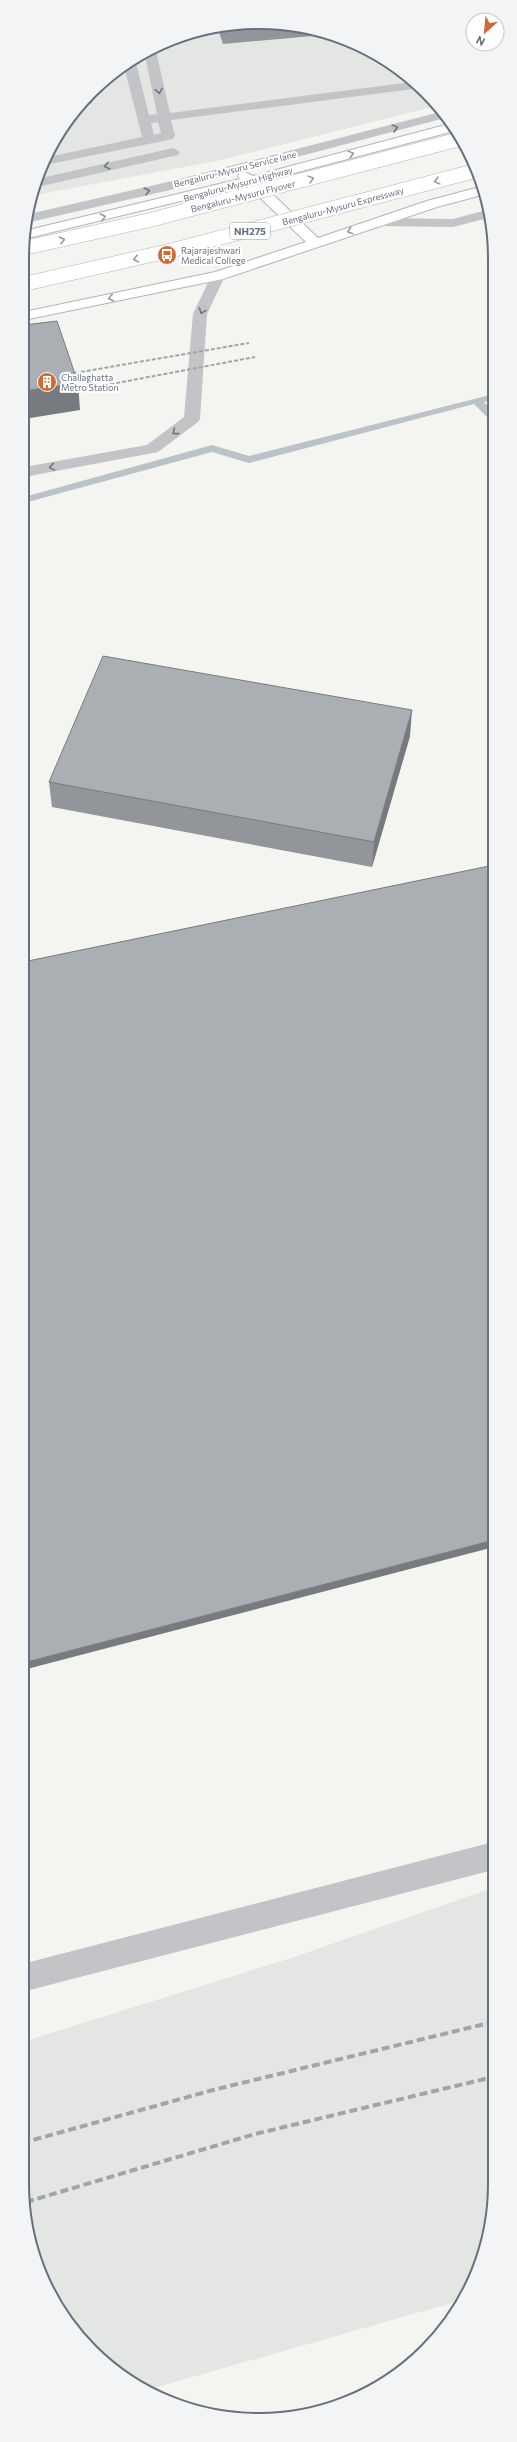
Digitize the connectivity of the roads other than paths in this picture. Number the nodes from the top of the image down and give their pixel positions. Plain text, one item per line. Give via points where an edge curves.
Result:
1 (152, 56) edge
2 (131, 68) edge
3 (409, 85) edge
4 (439, 116) edge
5 (164, 117) junction
6 (144, 120) junction
7 (447, 128) edge
8 (168, 136) junction
9 (148, 141) junction
10 (455, 141) edge
11 (150, 156) junction
12 (51, 160) edge
13 (237, 169) junction
14 (471, 172) edge
15 (42, 181) edge
16 (250, 181) junction
17 (478, 192) edge
18 (484, 215) edge
19 (33, 218) edge
20 (376, 222) junction
21 (30, 233) edge
22 (316, 243) junction
23 (29, 247) edge
24 (218, 276) junction
25 (29, 283) edge
26 (29, 315) edge
27 (29, 471) edge
28 (488, 1857) edge
29 (29, 1976) edge

1 -> 5 street
2 - 6 street
3 - 5 street
13 -> 4 street, Bengaluru-Mysuru Service lane
5 - 6 street
5 - 8 street
6 - 9 street
16 -> 7 highway, Bengaluru-Mysuru Highway
8 - 9 street
8 - 11 street via 173,152
9 - 11 street
9 - 12 street
23 -> 10 highway, Bengaluru-Mysuru Flyover, bridge via 150,220
11 -> 15 street
13 - 16 highway
19 -> 13 street, Bengaluru-Mysuru Service lane
14 -> 25 highway, Bengaluru-Mysuru Expressway / NH275, bridge via 174,250
21 -> 16 highway, Bengaluru-Mysuru Highway
16 - 22 highway
17 - 20 highway
18 - 20 street via 453,223
20 -> 22 highway
22 - 24 highway
24 -> 26 highway
24 -> 27 street via 200,314 192,419 152,449
28 - 29 street

